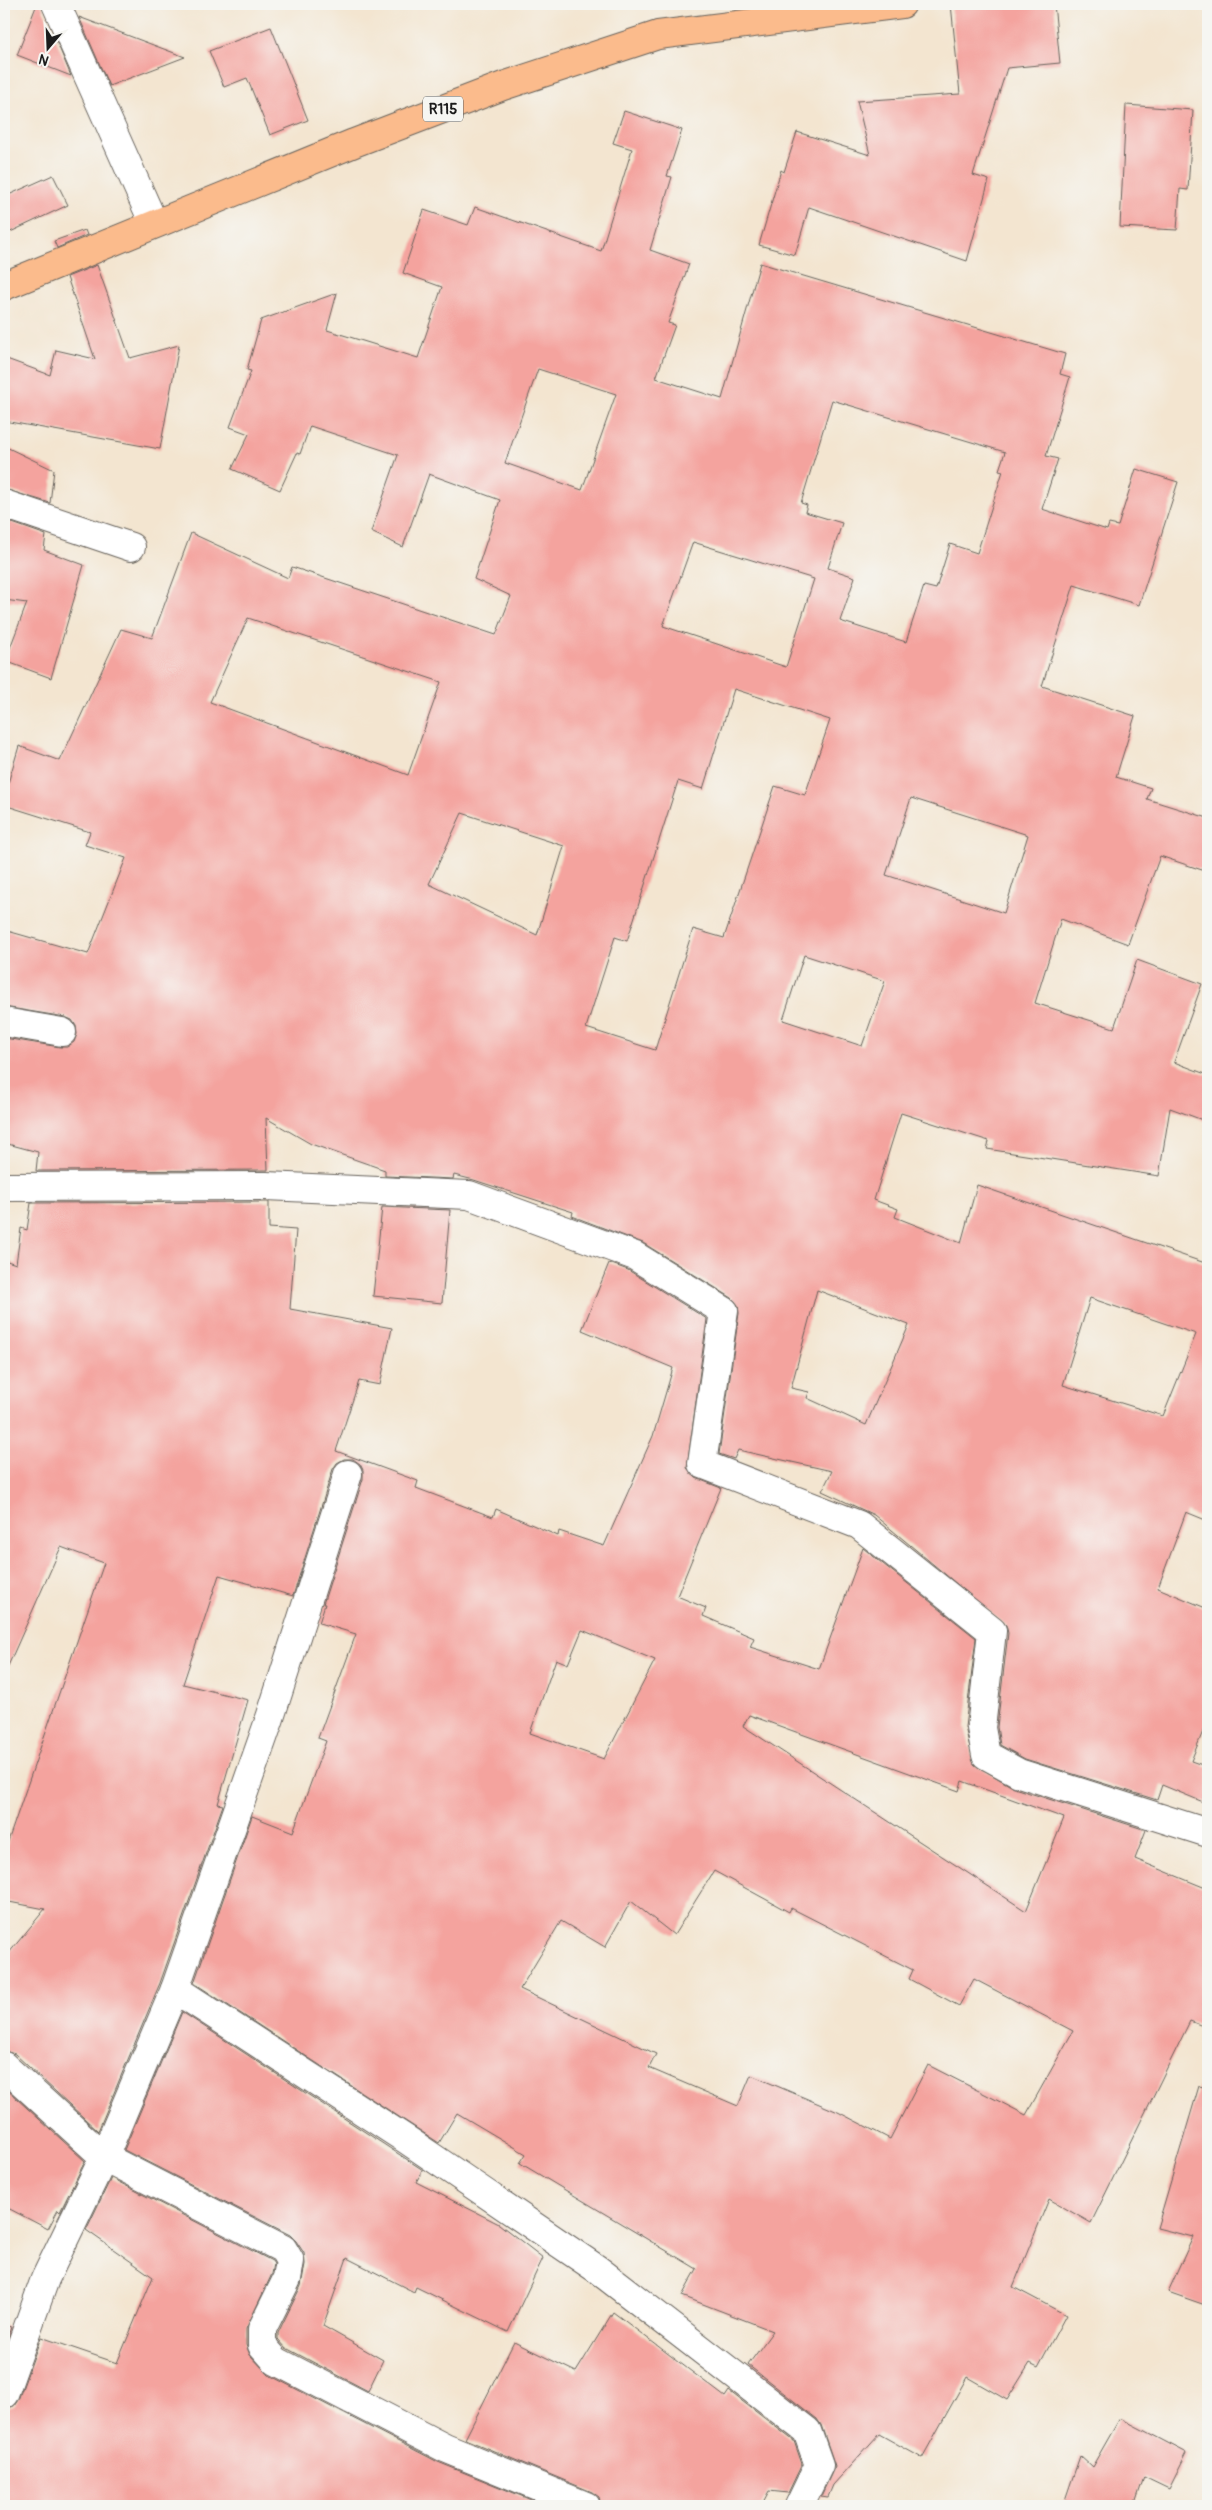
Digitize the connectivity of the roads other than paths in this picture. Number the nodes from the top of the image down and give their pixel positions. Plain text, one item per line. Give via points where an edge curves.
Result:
1 (56, 4) edge
2 (902, 4) edge
3 (870, 5) edge
4 (154, 224) junction
5 (4, 286) edge
6 (4, 504) edge
7 (131, 547) dead end
8 (4, 1022) edge
9 (62, 1032) dead end
10 (4, 1187) edge
11 (348, 1474) dead end
12 (1208, 1833) edge
13 (175, 1989) junction
14 (4, 2066) edge
15 (104, 2157) junction
16 (4, 2394) edge
17 (586, 2506) edge
18 (802, 2506) edge

1 - 4 street
2 - 3 main road, R115
3 - 4 main road, R115 via 658,35 503,86
4 - 5 main road, R115
6 - 7 street
8 - 9 street
10 - 12 street via 266,1186 470,1195 635,1256 724,1311 702,1464 859,1525 992,1631 981,1728 986,1755 1019,1773
11 - 13 street via 270,1718
13 - 15 street
13 - 18 street via 408,2140 597,2269 807,2431 819,2465
14 - 15 street
15 - 16 street via 44,2279
15 - 17 street via 283,2249 290,2261 287,2279 262,2328 262,2345 276,2360 445,2448

